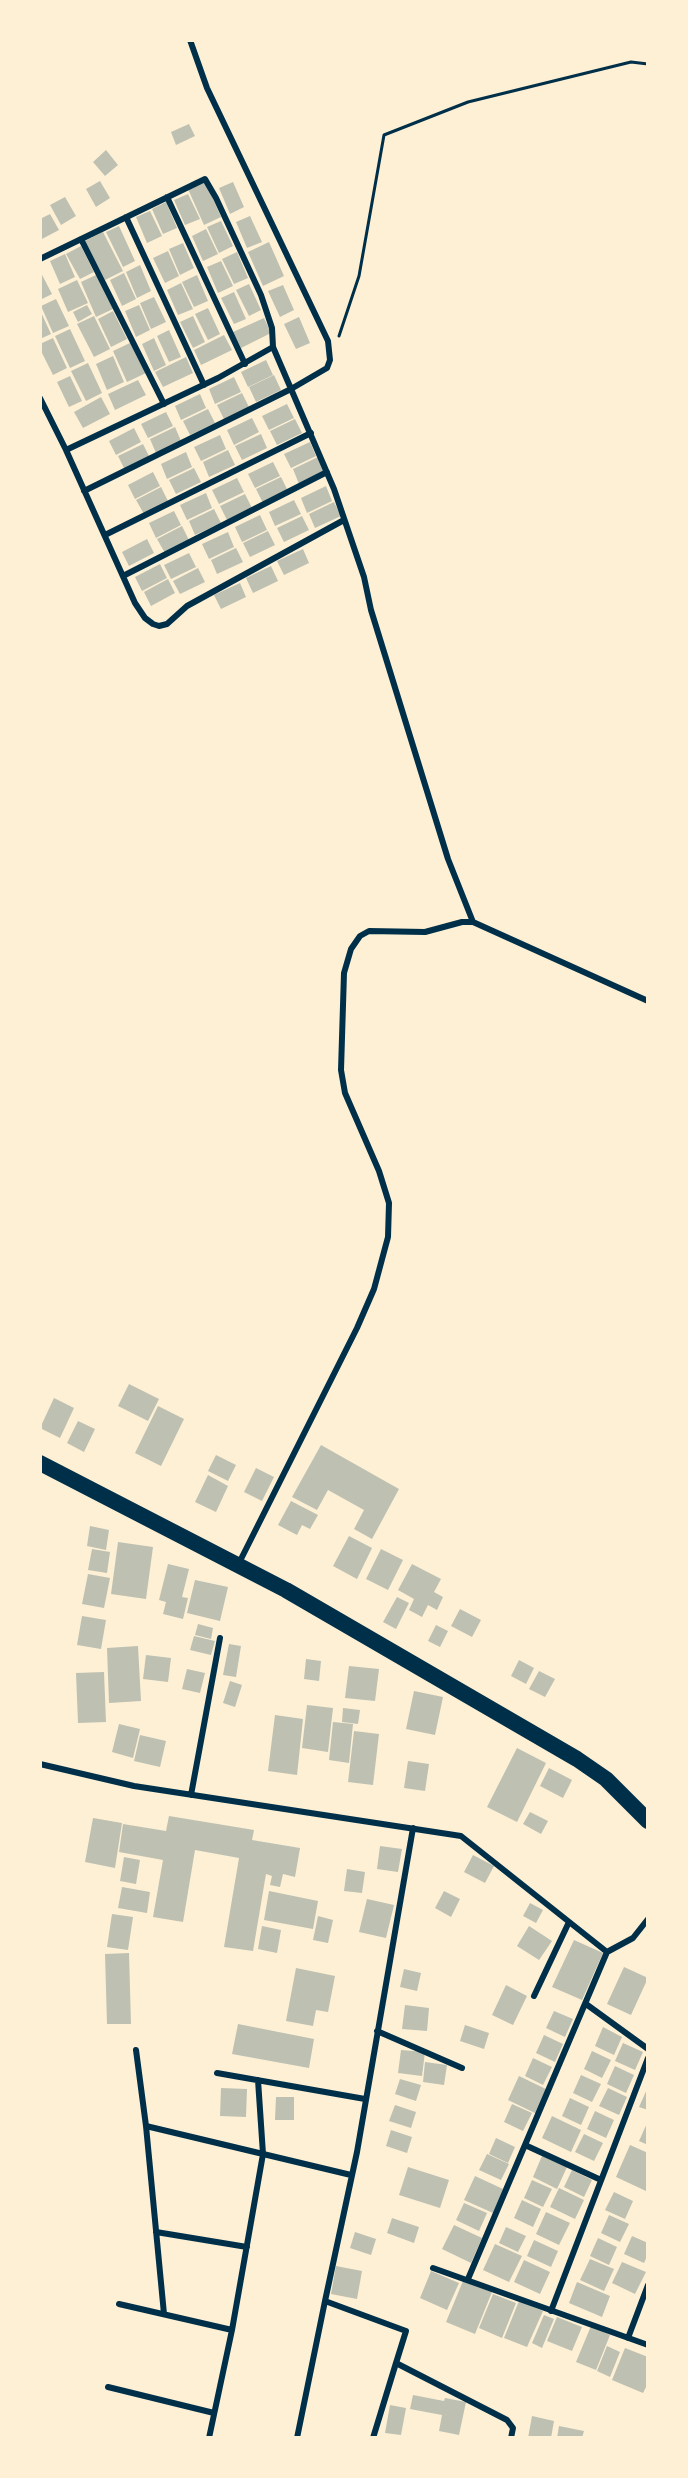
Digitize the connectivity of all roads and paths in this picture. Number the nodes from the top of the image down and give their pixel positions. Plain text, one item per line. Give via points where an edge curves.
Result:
1 (190, 40) edge
2 (648, 64) edge
3 (167, 197) junction
4 (126, 217) junction
5 (81, 239) junction
6 (40, 259) edge
7 (273, 347) junction
8 (331, 354) junction
9 (245, 364) junction
10 (204, 385) junction
11 (291, 389) junction
12 (40, 398) edge
13 (164, 404) junction
14 (40, 415) edge
15 (51, 419) junction
16 (310, 433) junction
17 (66, 450) junction
18 (327, 472) junction
19 (84, 491) junction
20 (344, 520) junction
21 (105, 535) junction
22 (123, 576) junction
23 (473, 922) junction
24 (648, 1001) edge
25 (40, 1463) edge
26 (239, 1564) junction
27 (220, 1638) dead end
28 (40, 1764) edge
29 (191, 1795) junction
30 (648, 1821) edge
31 (413, 1828) junction
32 (648, 1919) edge
33 (569, 1922) junction
34 (607, 1952) junction
35 (534, 1996) dead end
36 (586, 2004) junction
37 (377, 2031) junction
38 (648, 2049) edge
39 (136, 2050) dead end
40 (648, 2058) edge
41 (462, 2068) dead end
42 (217, 2073) dead end
43 (258, 2080) junction
44 (365, 2099) junction
45 (146, 2127) junction
46 (525, 2145) junction
47 (263, 2154) junction
48 (351, 2175) junction
49 (601, 2180) junction
50 (156, 2232) junction
51 (247, 2247) junction
52 (433, 2268) dead end
53 (468, 2279) junction
54 (648, 2285) edge
55 (325, 2301) junction
56 (118, 2304) dead end
57 (551, 2311) junction
58 (164, 2314) junction
59 (232, 2330) junction
60 (628, 2338) junction
61 (648, 2345) edge
62 (396, 2363) junction
63 (108, 2387) dead end
64 (214, 2413) junction
65 (209, 2438) edge
66 (297, 2438) edge
67 (373, 2438) edge
68 (511, 2438) edge

1 - 8 street via 207,88 328,340
2 - 8 path via 631,62 468,102 384,135 359,276
3 - 4 street
3 - 7 street via 202,179 207,181 261,295 272,328
3 - 9 street
4 - 5 street
4 - 10 street
5 - 6 street
5 - 13 street
7 - 9 street
7 - 11 street
8 - 11 street via 327,368
9 - 10 street
10 - 13 street
11 - 16 street
11 - 19 street
12 - 15 street
13 - 17 street
14 - 15 street
15 - 17 street
16 - 18 street
16 - 21 street
17 - 19 street
18 - 20 street
18 - 22 street
19 - 21 street
20 - 22 street via 187,606 167,624 159,626 145,618
20 - 23 street via 448,859
21 - 22 street
23 - 24 street
23 - 26 street via 425,932 369,931 360,936 346,961 341,1070 345,1093 389,1203 388,1237 374,1289 357,1328
25 - 26 highway
26 - 30 highway via 577,1759 606,1779
27 - 29 street
28 - 29 street
29 - 31 street
31 - 33 street via 470,1840
31 - 37 street
32 - 34 street via 633,1938
33 - 34 street
33 - 35 street
34 - 36 street
36 - 38 street
36 - 46 street
37 - 41 street
37 - 44 street
39 - 45 street
40 - 49 street
42 - 43 street
43 - 44 street
43 - 47 street
44 - 48 street
45 - 47 street
45 - 50 street
46 - 49 street
46 - 53 street
47 - 48 street
47 - 51 street
48 - 55 street
49 - 57 street
50 - 51 street
50 - 58 street
51 - 59 street
52 - 53 street
53 - 57 street
54 - 60 street
55 - 62 street via 406,2331
55 - 66 street
56 - 58 street
57 - 60 street
58 - 59 street
59 - 64 street
60 - 61 street
62 - 67 street
62 - 68 street via 507,2420 513,2428
63 - 64 street
64 - 65 street

